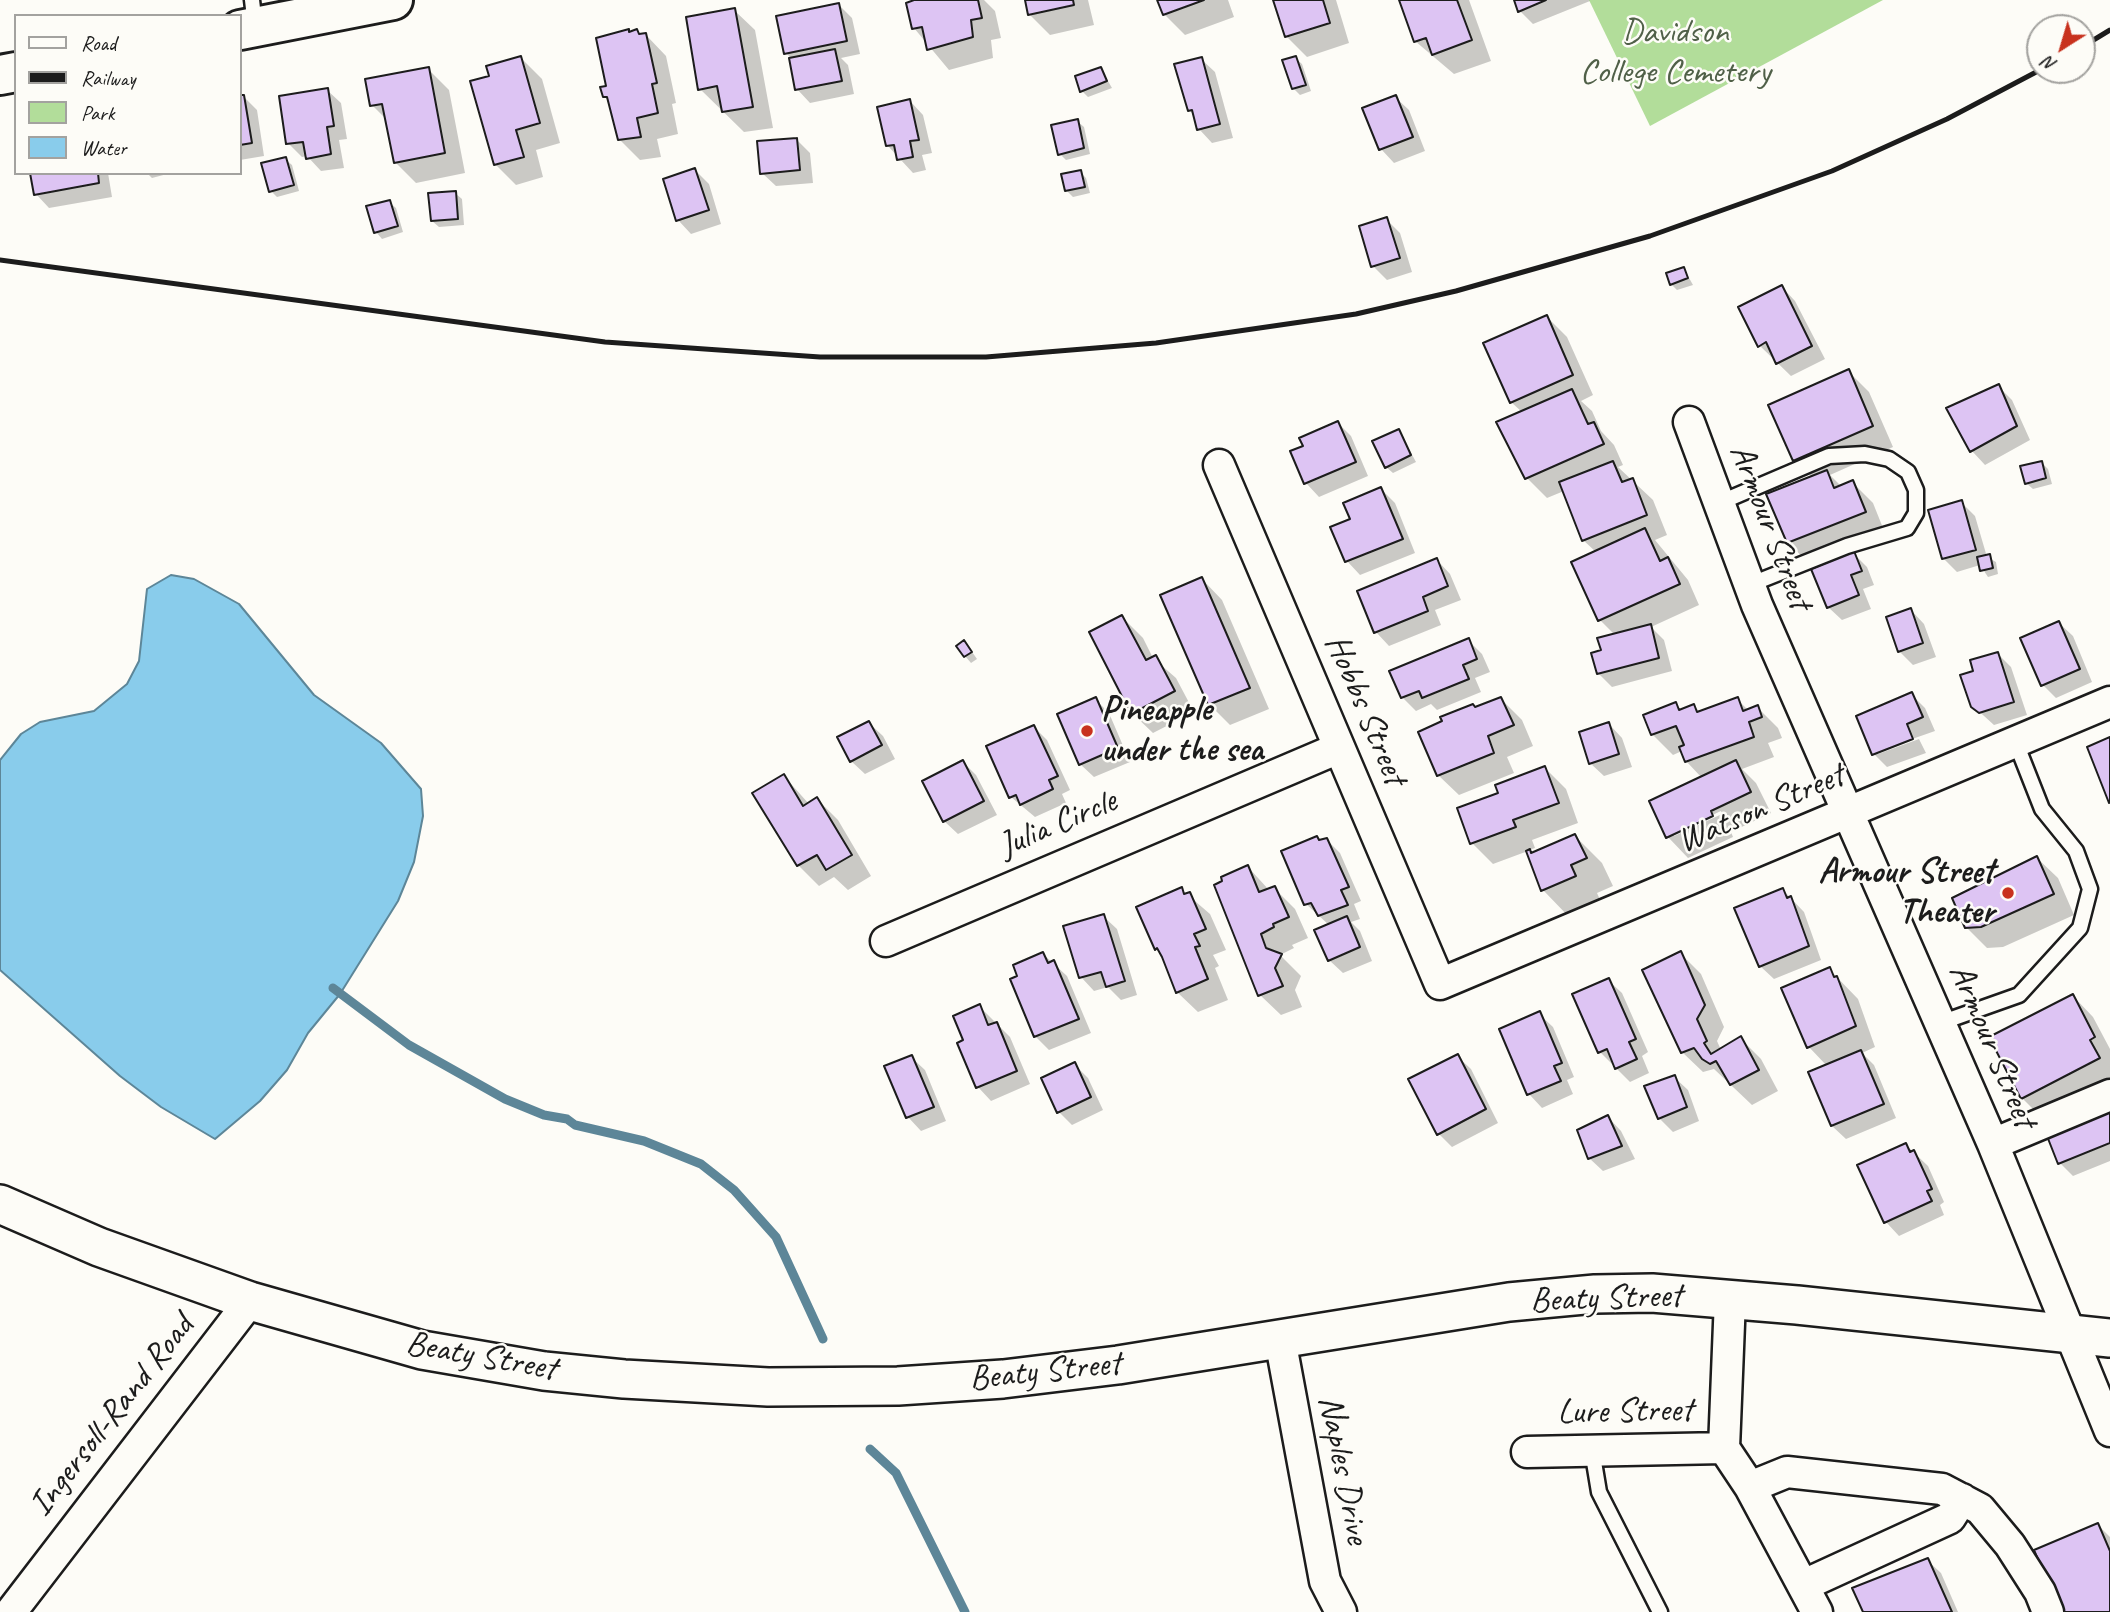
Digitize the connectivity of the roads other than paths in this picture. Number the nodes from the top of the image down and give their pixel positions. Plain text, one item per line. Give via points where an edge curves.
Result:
1 (393, 0) edge
2 (249, 19) edge
3 (1689, 422) dead end
4 (1219, 466) dead end
5 (1719, 503) junction
6 (1749, 585) junction
7 (2110, 702) edge
8 (2016, 743) junction
9 (1339, 748) junction
10 (1848, 814) junction
11 (886, 941) dead end
12 (1440, 984) joint
13 (1940, 1023) junction
14 (2110, 1095) edge
15 (1993, 1144) junction
16 (0, 1204) edge
17 (1730, 1299) junction
18 (250, 1301) junction
19 (2069, 1334) junction
20 (2110, 1338) edge
21 (1280, 1339) junction
22 (2110, 1431) edge
23 (1724, 1448) junction
24 (1592, 1450) junction
25 (1527, 1452) dead end
26 (1750, 1487) junction
27 (1962, 1499) junction
28 (1804, 1585) junction
29 (11, 1612) edge
30 (1340, 1612) edge
31 (1660, 1612) edge
32 (1817, 1612) edge
33 (2048, 1612) edge

1 - 2 main road
3 - 5 street, Armour Street
4 - 9 street, Hobbs Street
5 - 6 street, Armour Street
5 - 6 lane via 1829,456 1865,454 1889,459 1908,472 1916,490 1916,513 1907,528
6 - 10 street, Armour Street
7 - 8 street, Watson Street
8 - 10 street, Watson Street
8 - 13 lane via 2042,809 2076,851 2090,889 2080,928 2019,995
9 - 11 street, Julia Circle
9 - 12 street, Hobbs Street
10 - 12 street, Watson Street
10 - 13 street, Armour Street
13 - 15 street, Armour Street
14 - 15 street
15 - 19 street, Armour Street
16 - 18 street, Beaty Street via 99,1247
17 - 19 street, Beaty Street
17 - 21 street, Beaty Street via 1595,1294 1509,1302
17 - 23 street
18 - 21 street, Beaty Street via 422,1350 544,1371 768,1387 1003,1379
18 - 29 street, Ingersoll-Rand Road
19 - 20 street, Beaty Street
19 - 22 street, Armour Street
21 - 30 street, Naples Drive via 1325,1581
23 - 24 street, Lure Street
23 - 26 street
24 - 25 street, Lure Street
24 - 31 lane via 1599,1493
26 - 27 street via 1787,1472 1942,1489
26 - 28 street
27 - 28 street via 1950,1518
27 - 33 street via 1980,1509 2010,1545
28 - 32 street

